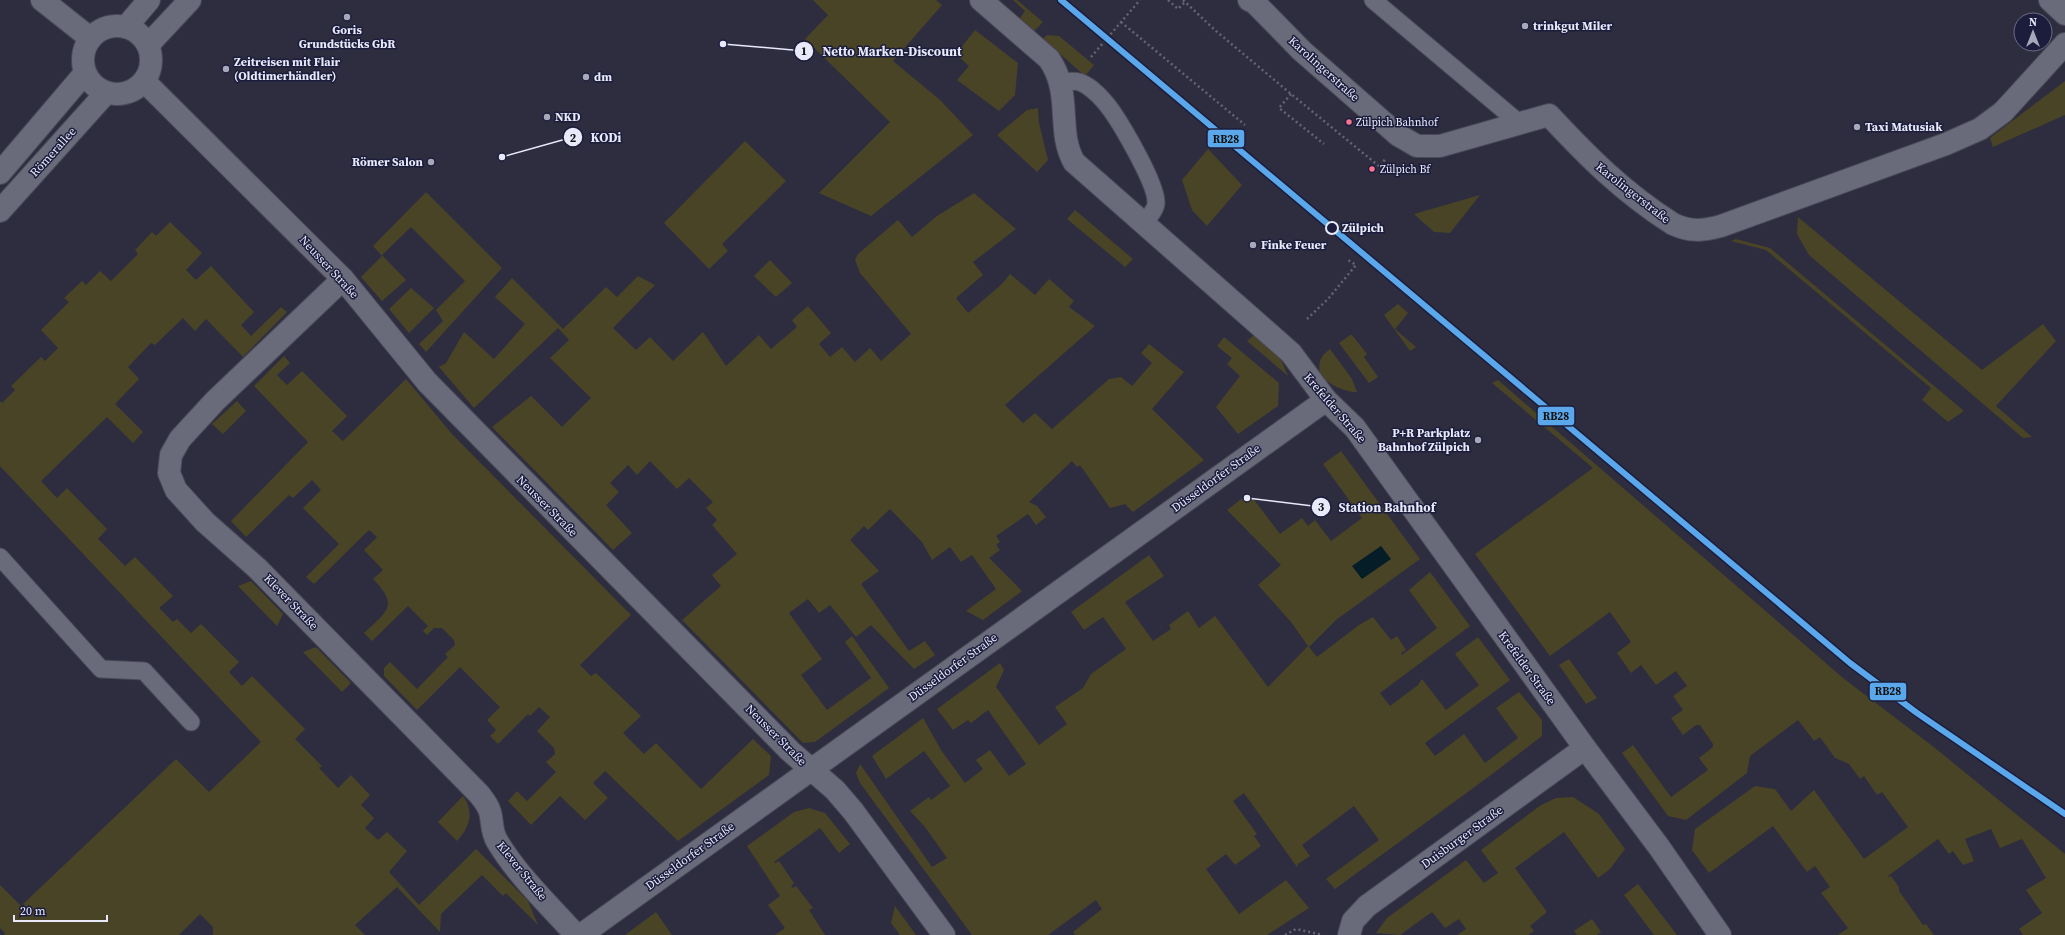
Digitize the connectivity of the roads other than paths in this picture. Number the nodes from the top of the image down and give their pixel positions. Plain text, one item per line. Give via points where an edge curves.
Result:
1 (42, 0) edge
2 (149, 0) edge
3 (190, 0) edge
4 (981, 0) edge
5 (1249, 0) edge
6 (1373, 0) edge
7 (2050, 0) edge
8 (2065, 14) edge
9 (126, 27) junction
10 (90, 38) junction
11 (2065, 44) edge
12 (148, 45) junction
13 (85, 74) junction
14 (144, 81) junction
15 (1060, 82) junction
16 (106, 93) junction
17 (1518, 122) junction
18 (0, 173) edge
19 (0, 211) edge
20 (1144, 224) junction
21 (343, 279) junction
22 (1326, 400) junction
23 (0, 557) edge
24 (191, 722) dead end
25 (1585, 748) junction
26 (810, 770) junction
27 (576, 935) edge
28 (581, 935) edge
29 (944, 935) edge
30 (1349, 935) edge
31 (1720, 935) edge

1 - 10 street
2 - 9 street
3 - 12 street
4 - 15 street, Krefelder Straße via 1049,60
5 - 17 street, Karolingerstraße via 1254,2 1302,51 1398,135 1417,146 1440,146
6 - 17 lane
7 - 8 street
9 - 10 street via 106,27
9 - 12 street via 135,30
10 - 13 street via 82,59
11 - 17 street, Karolingerstraße via 2015,101 1991,122 1964,137 1708,230 1682,228 1661,217 1592,162 1549,115
12 - 14 street via 151,60
13 - 16 street via 93,85
13 - 18 street
14 - 16 street via 127,93
14 - 21 street, Neusser Straße
15 - 20 street, Krefelder Straße via 1065,111 1066,146 1074,162
15 - 20 lane via 1079,82 1095,92 1104,100 1119,122 1153,185 1157,205
16 - 19 street, Römerallee
20 - 22 street, Krefelder Straße via 1291,353
21 - 26 street, Neusser Straße via 427,382
21 - 27 street, Klever Straße via 215,401 180,439 171,454 172,482 176,490 205,522 257,568 479,794 490,811 492,829 503,850 528,883
22 - 25 street, Krefelder Straße via 1355,428
22 - 26 street, Düsseldorfer Straße
23 - 24 lane via 101,669 144,671
25 - 30 street, Duisburger Straße via 1367,906 1354,920
25 - 31 street, Krefelder Straße via 1654,840
26 - 28 street, Düsseldorfer Straße
26 - 29 street, Neusser Straße via 835,790 853,811

